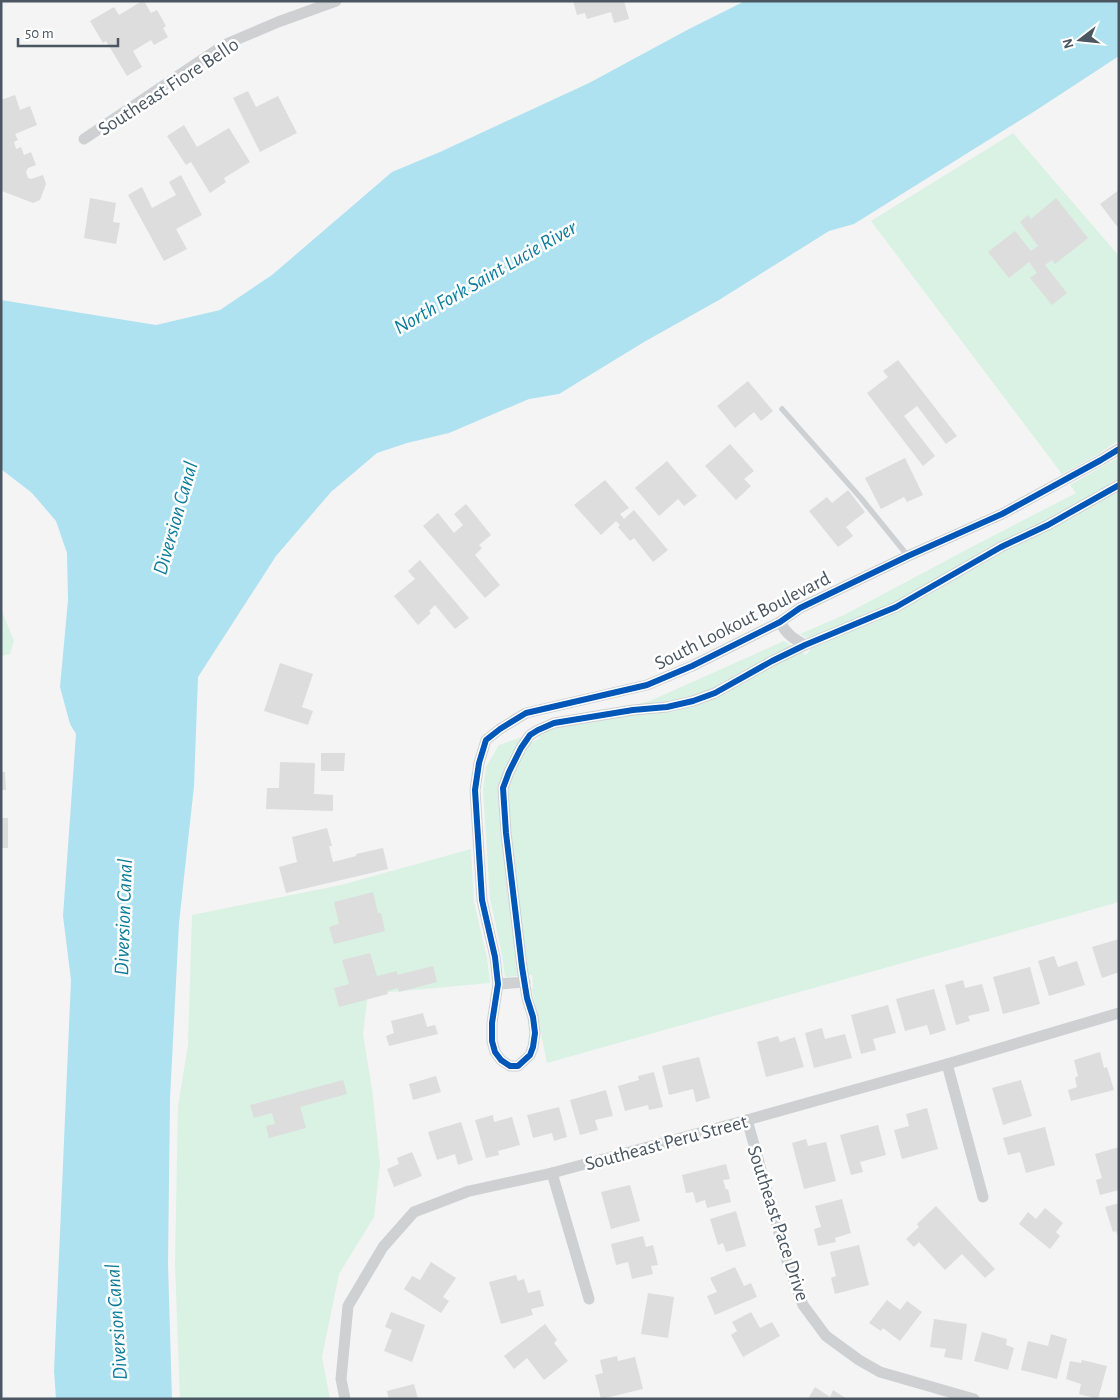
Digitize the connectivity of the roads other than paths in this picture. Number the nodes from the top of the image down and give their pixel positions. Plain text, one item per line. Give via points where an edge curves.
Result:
1 (336, 1) edge
2 (84, 139) dead end
3 (782, 409) dead end
4 (1119, 449) edge
5 (1119, 485) edge
6 (908, 556) junction
7 (780, 622) junction
8 (804, 646) junction
9 (519, 718) junction
10 (530, 735) junction
11 (525, 982) junction
12 (498, 984) junction
13 (1119, 1012) edge
14 (947, 1064) junction
15 (747, 1120) junction
16 (552, 1173) junction
17 (983, 1197) dead end
18 (589, 1299) dead end
19 (345, 1399) edge
20 (974, 1399) edge

1 - 2 street, Southeast Fiore Bello via 224,45
3 - 6 lane
4 - 6 street, South Lookout Boulevard via 1002,514
5 - 8 street via 896,607
6 - 7 street, South Lookout Boulevard via 800,608
7 - 8 street via 784,630
7 - 9 street, South Lookout Boulevard via 647,685 541,709
8 - 10 street via 715,694 668,707 554,723
9 - 10 street
9 - 12 street, South Lookout Boulevard via 486,740 475,790 482,900
10 - 11 street via 509,772 504,788 506,833
11 - 12 street
11 - 12 street, South Lookout Boulevard via 535,1033 530,1055 518,1066 510,1066 501,1060 492,1041
13 - 14 street, Southeast Peru Street
14 - 15 street, Southeast Peru Street
14 - 17 street
15 - 16 street, Southeast Peru Street
15 - 20 street, Southeast Pace Drive via 787,1261 803,1305 826,1336 880,1372
16 - 18 street
16 - 19 street, Southeast Peru Street via 469,1191 414,1212 383,1247 348,1306 341,1379

